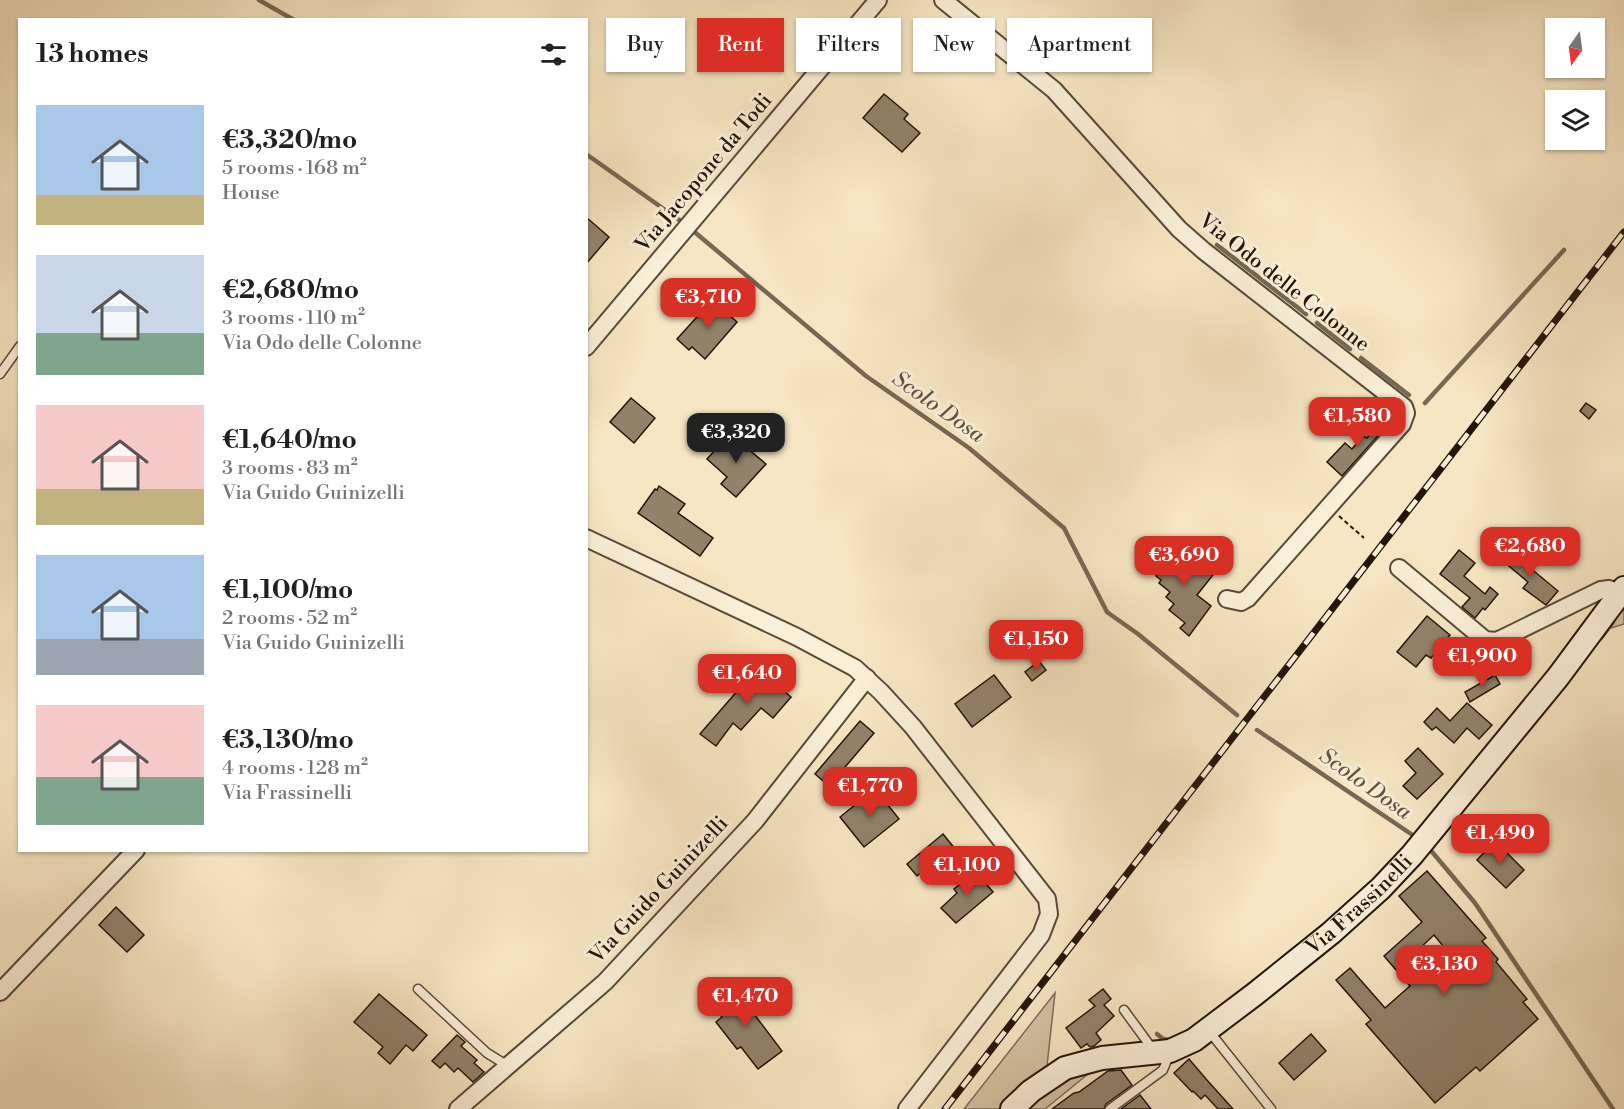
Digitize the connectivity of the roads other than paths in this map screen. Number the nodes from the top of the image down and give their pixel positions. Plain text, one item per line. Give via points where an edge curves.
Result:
1 (878, 0) edge
2 (943, 0) edge
3 (588, 345) edge
4 (18, 349) edge
5 (0, 374) edge
6 (588, 539) edge
7 (1399, 568) dead end
8 (1622, 590) edge
9 (1227, 599) dead end
10 (867, 678) junction
11 (134, 852) edge
12 (418, 989) dead end
13 (0, 992) edge
14 (1124, 1010) dead end
15 (1208, 1030) junction
16 (1163, 1052) junction
17 (508, 1066) junction
18 (458, 1109) edge
19 (907, 1109) edge
20 (1012, 1109) edge
21 (1110, 1109) edge
22 (1271, 1109) edge

1 - 3 street, Via Jacopone da Todi
2 - 9 street, Via Odo delle Colonne via 1053,90 1179,229 1404,407 1402,424 1248,598 1240,602
4 - 5 lane
6 - 10 street via 797,637 843,660
7 - 8 street via 1485,640 1497,641 1601,590
8 - 15 street, Via Frassinelli via 1558,677 1381,888 1331,933
10 - 17 street, Via Guido Guinizelli via 747,830 605,982
10 - 19 street via 928,746 1043,892 1049,906 1041,934
11 - 13 street
12 - 17 lane via 487,1053
14 - 16 lane
15 - 16 street, Via Frassinelli via 1182,1047
15 - 22 lane
16 - 20 street, Via Frassinelli via 1102,1058 1065,1068 1030,1091
16 - 21 lane via 1163,1070
17 - 18 street, Via Guido Guinizelli

